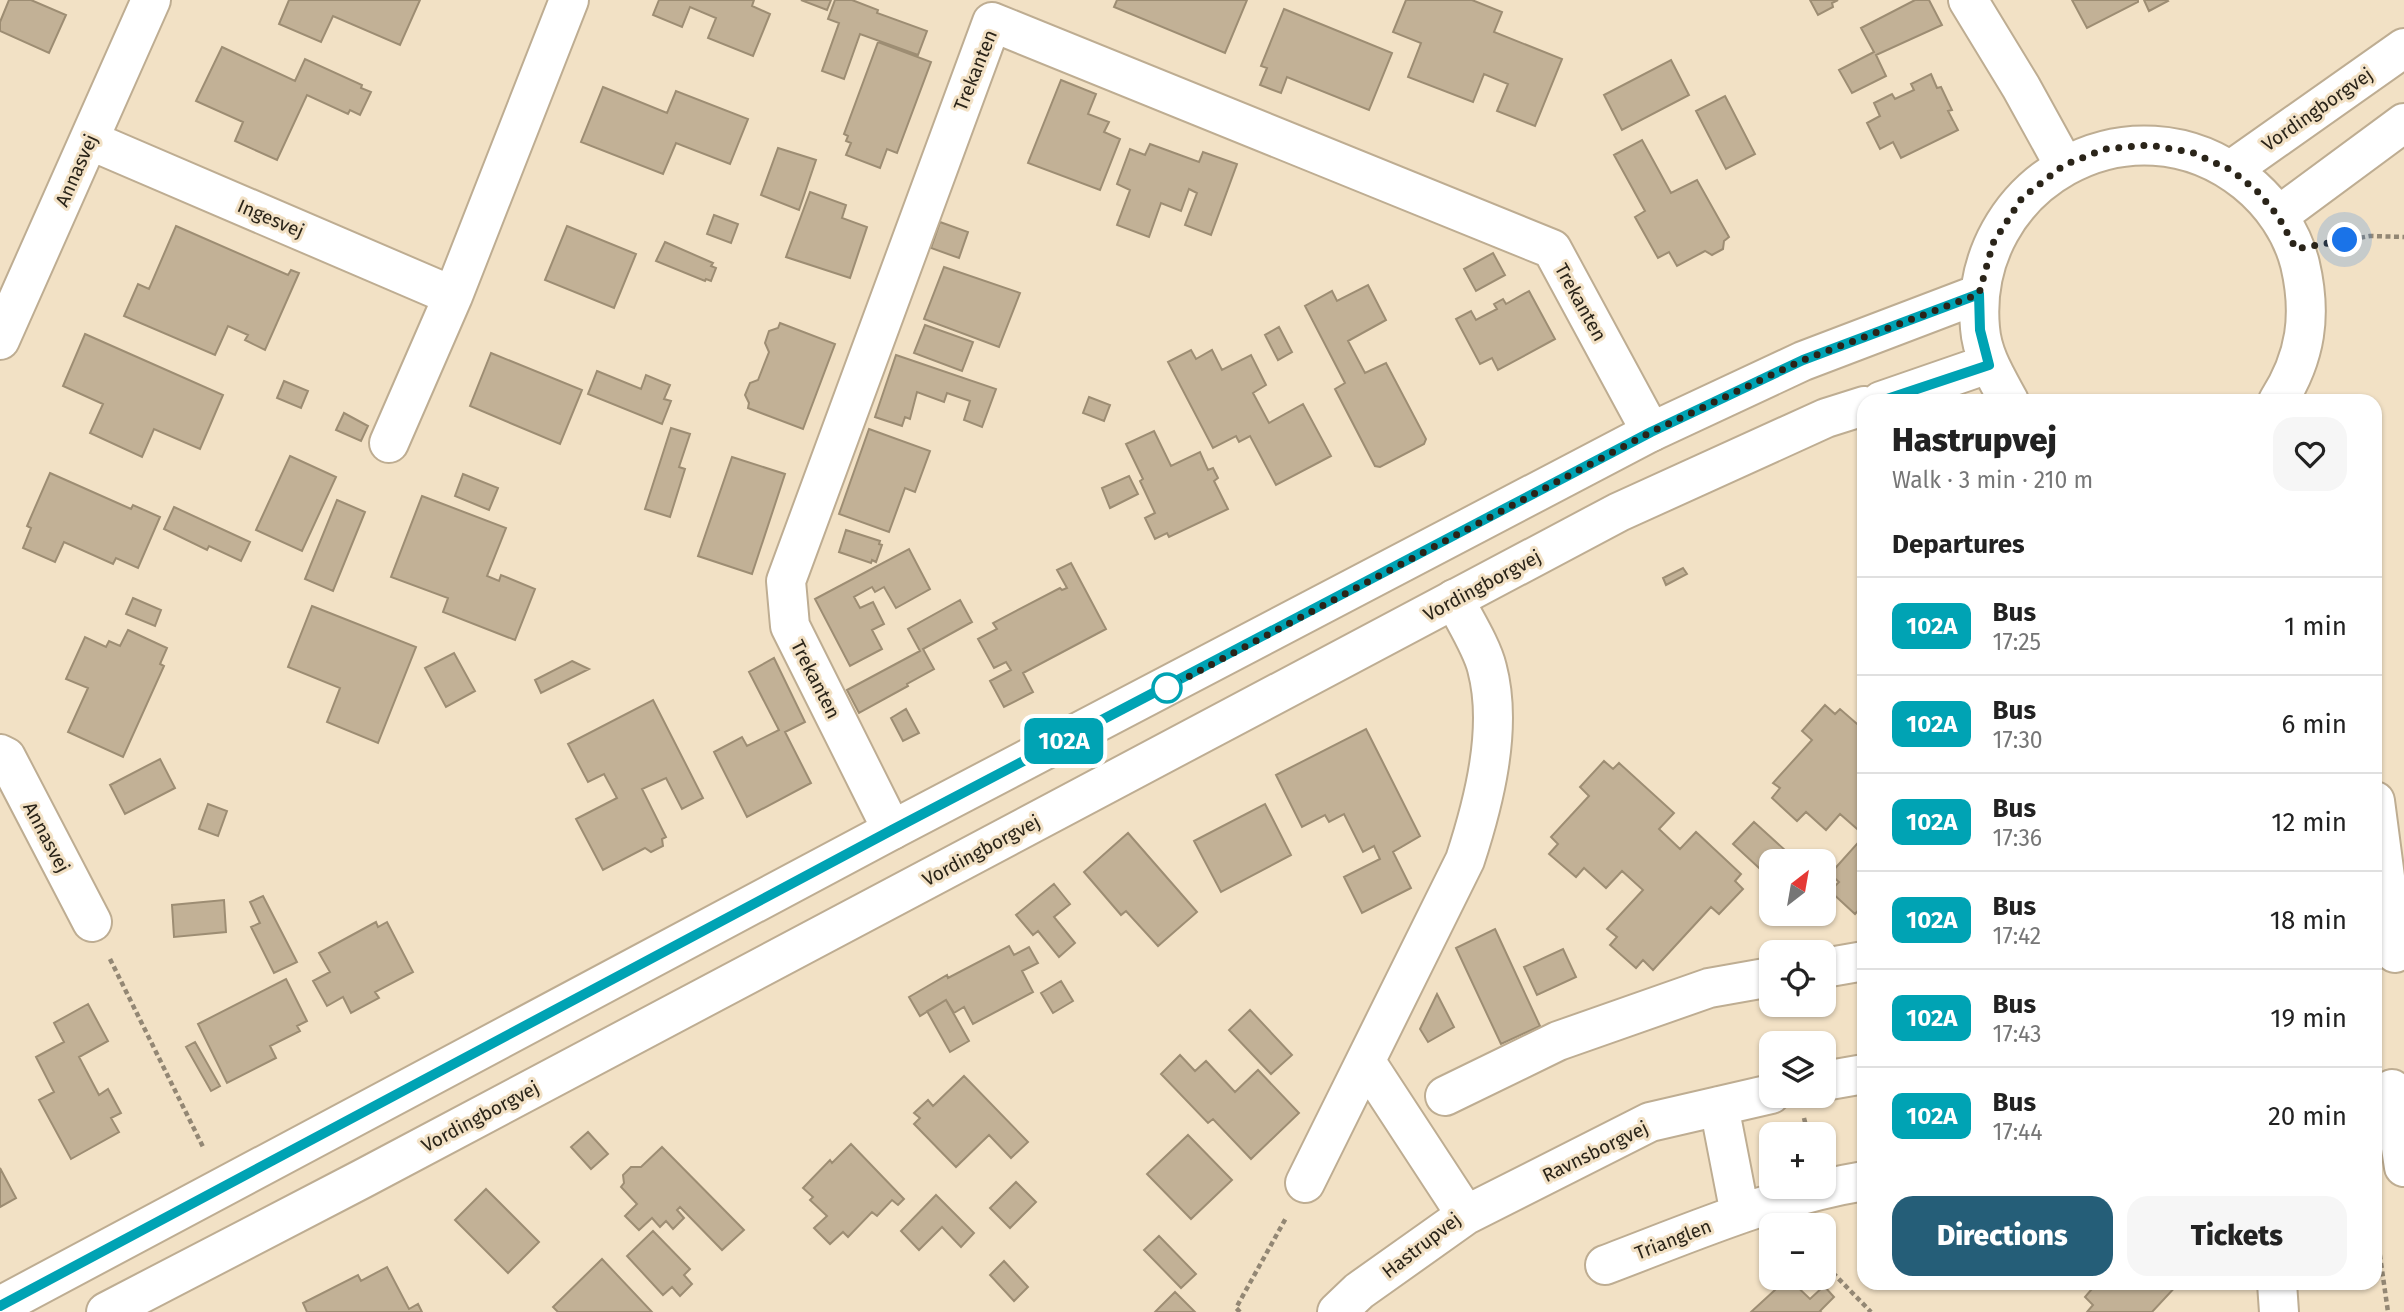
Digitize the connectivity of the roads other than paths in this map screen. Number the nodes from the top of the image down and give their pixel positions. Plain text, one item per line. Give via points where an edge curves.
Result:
1 (151, 0) edge
2 (569, 0) edge
3 (1968, 0) edge
4 (2404, 47) edge
5 (2404, 123) edge
6 (89, 140) junction
7 (2064, 165) junction
8 (2231, 170) junction
9 (2278, 216) junction
10 (1979, 294) junction
11 (453, 296) junction
12 (0, 340) edge
13 (1989, 365) junction
14 (1902, 394) edge
15 (2006, 394) edge
16 (2282, 394) edge
17 (1857, 408) edge
18 (1651, 432) junction
19 (389, 443) dead end
20 (1454, 599) junction
21 (0, 754) edge
22 (892, 830) junction
23 (2382, 868) edge
24 (92, 922) road end
25 (2391, 955) edge
26 (1857, 962) edge
27 (1836, 966) edge
28 (1759, 979) edge
29 (1366, 1062) junction
30 (1857, 1075) edge
31 (1836, 1079) edge
32 (2390, 1087) edge
33 (1445, 1096) dead end
34 (1759, 1097) edge
35 (1719, 1106) junction
36 (2404, 1167) edge
37 (1857, 1182) edge
38 (1305, 1183) road end
39 (1740, 1214) junction
40 (1466, 1215) junction
41 (1605, 1265) dead end
42 (2277, 1290) edge
43 (0, 1306) edge
44 (106, 1312) edge
45 (1337, 1312) edge
46 (2279, 1312) edge

1 - 6 main road, Annasvej
2 - 11 main road
3 - 7 main road
4 - 8 main road, Vordingborgvej
5 - 9 main road
6 - 11 main road, Ingesvej
6 - 12 main road, Annasvej
7 - 8 main road via 2105,149 2148,145 2191,152
7 - 10 main road via 2022,198 2007,220 1993,243
8 - 9 main road
9 - 16 main road via 2296,249 2307,293 2305,338
10 - 13 main road via 1980,330
10 - 18 main road via 1803,360
11 - 19 main road
13 - 14 main road
13 - 15 main road
17 - 20 main road, Vordingborgvej via 1619,512
18 - 22 main road
18 - 22 main road, Trekanten via 1552,249 992,22 786,581 790,626
20 - 29 main road via 1487,667 1494,724 1479,816 1465,860
20 - 44 main road, Vordingborgvej
21 - 24 main road, Annasvej via 6,757
22 - 43 main road
23 - 25 main road
26 - 27 main road
28 - 33 main road via 1709,988 1558,1041
29 - 38 main road
29 - 40 main road, Hastrupvej
30 - 31 main road
32 - 36 main road
34 - 35 main road, Ravnsborgvej
35 - 39 main road
35 - 40 main road, Ravnsborgvej via 1650,1122
37 - 39 main road, Trianglen
39 - 41 main road, Trianglen
40 - 45 main road, Hastrupvej via 1359,1291
42 - 46 main road

